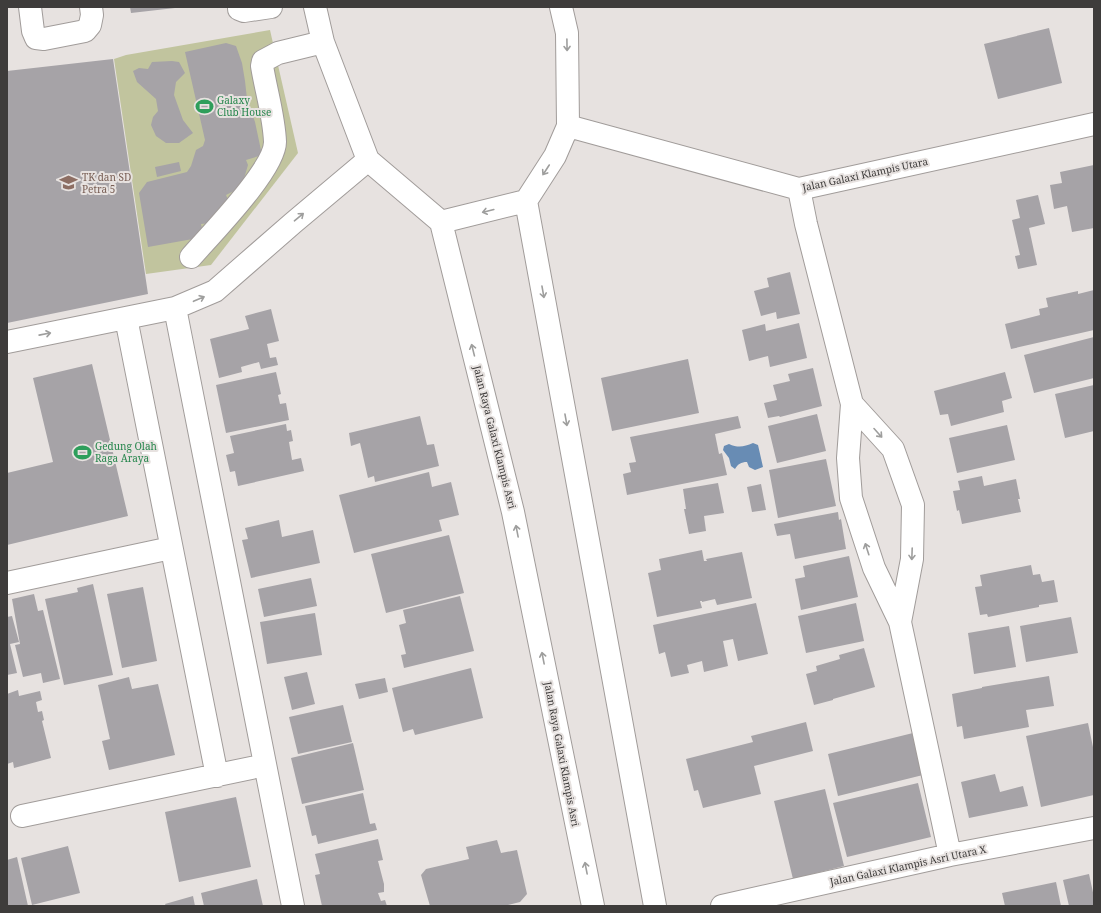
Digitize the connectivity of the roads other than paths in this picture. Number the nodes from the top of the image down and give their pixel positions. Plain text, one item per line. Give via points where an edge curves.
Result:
1 (30, 7) edge
2 (91, 7) edge
3 (239, 7) edge
4 (271, 7) edge
5 (314, 7) edge
6 (561, 7) edge
7 (323, 42) junction
8 (1094, 124) edge
9 (568, 126) junction
10 (368, 160) junction
11 (799, 189) junction
12 (526, 201) junction
13 (441, 222) junction
14 (192, 257) dead end
15 (175, 308) junction
16 (126, 318) junction
17 (7, 342) edge
18 (852, 404) junction
19 (171, 548) junction
20 (7, 583) edge
21 (900, 622) junction
22 (265, 765) junction
23 (217, 776) junction
24 (22, 816) dead end
25 (1094, 828) edge
26 (950, 855) junction
27 (293, 906) edge
28 (593, 906) edge
29 (655, 906) edge
30 (722, 906) edge

1 - 2 street via 36,38 44,39 85,31 90,25
3 - 4 street via 244,11
5 - 7 street
6 -> 9 street via 567,33
7 - 10 street
7 - 14 street via 278,53 263,61 275,143 268,162 242,199
8 - 11 street, Jalan Galaxi Klampis Utara
9 - 11 street, Jalan Galaxi Klampis Utara
9 -> 12 street via 555,156
10 - 13 street
15 -> 10 street via 219,288
11 - 18 street
12 -> 13 street
12 -> 29 street
28 -> 13 street, Jalan Raya Galaxi Klampis Asri via 513,512
15 - 16 street
15 - 22 street
17 -> 16 street
16 - 19 street
21 -> 18 street via 874,568 851,498 848,458
18 -> 21 street via 893,449 913,505 912,559
19 - 20 street
19 - 23 street
21 - 26 street
22 - 23 street
22 - 27 street
23 - 24 street
25 - 26 street, Jalan Galaxi Klampis Asri Utara X
26 - 30 street, Jalan Galaxi Klampis Asri Utara X

